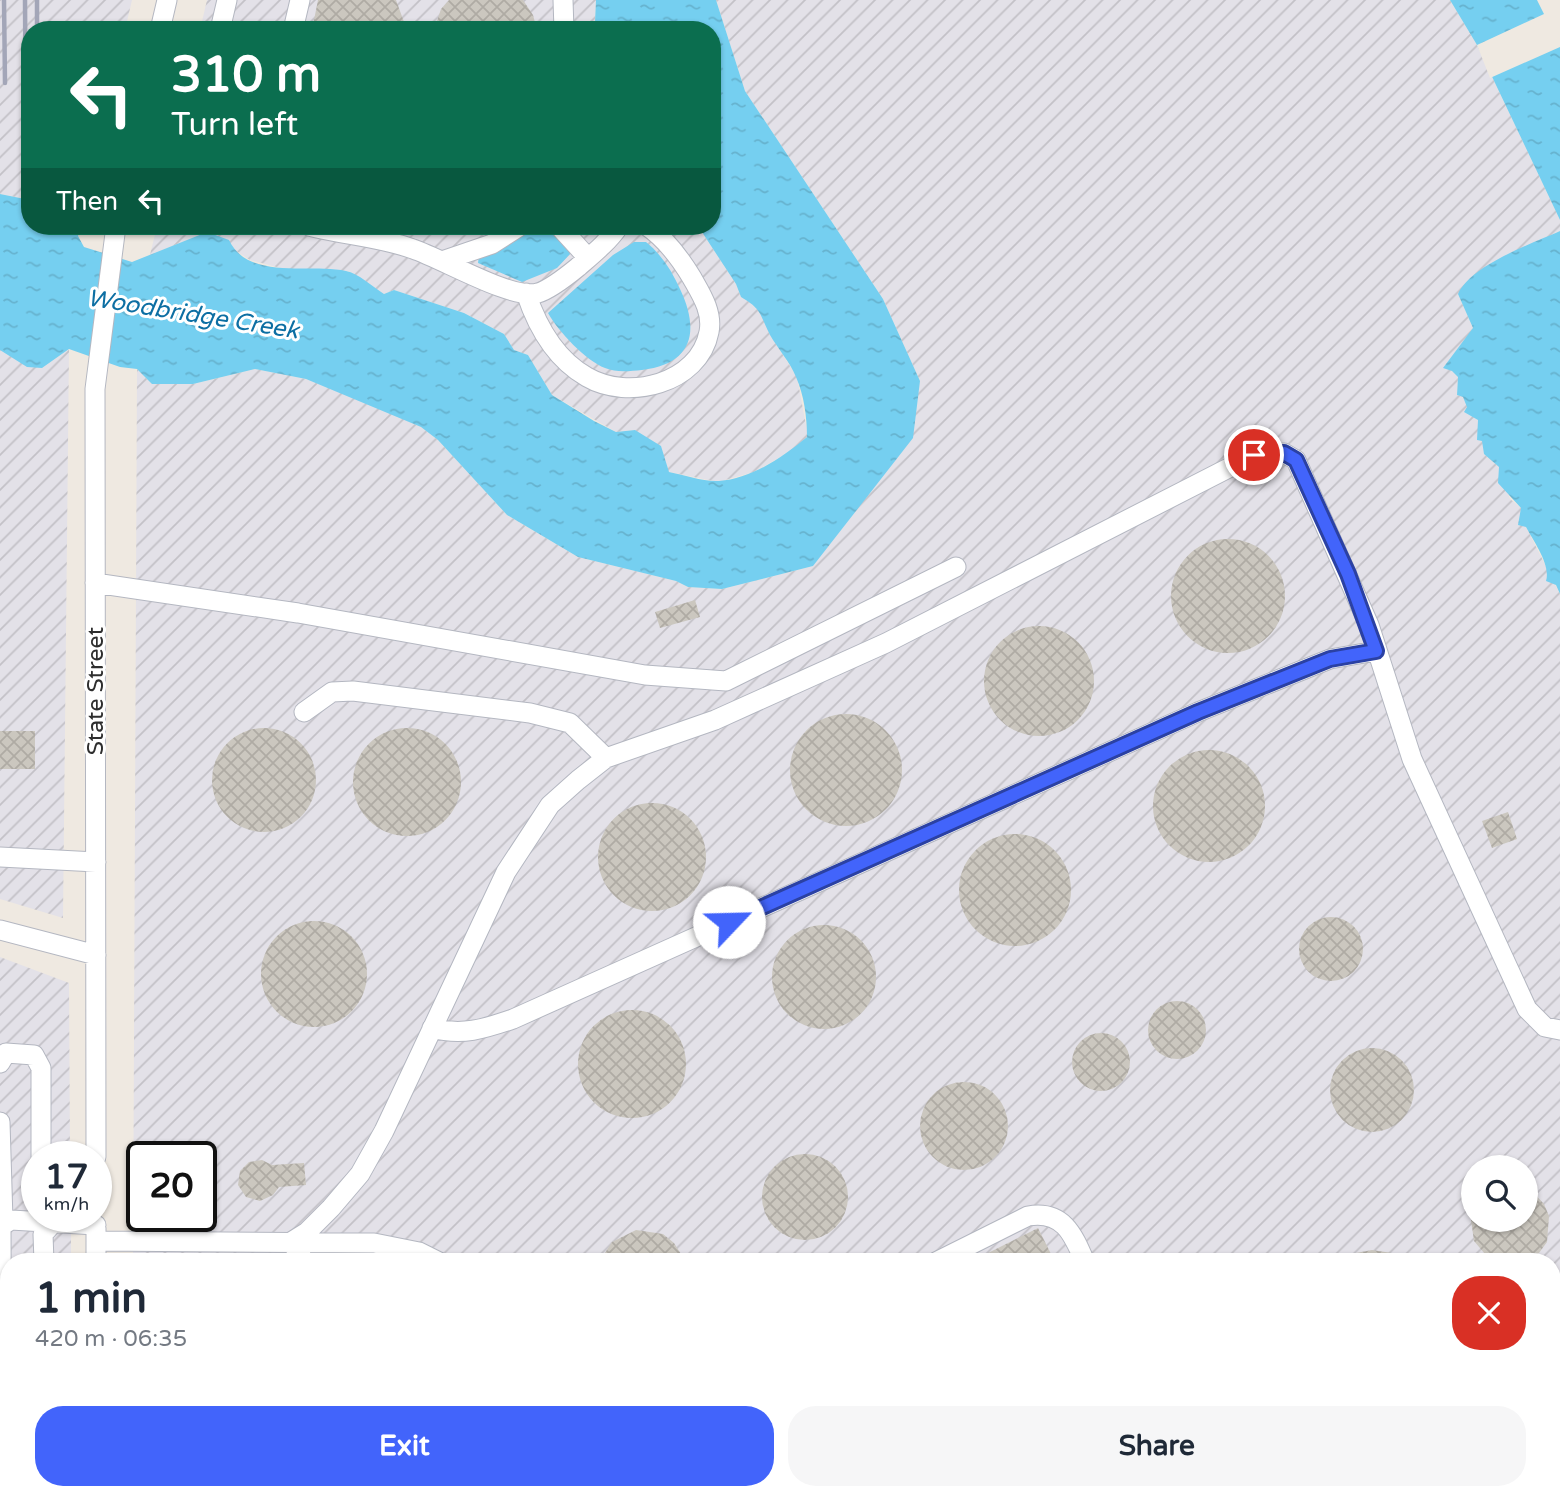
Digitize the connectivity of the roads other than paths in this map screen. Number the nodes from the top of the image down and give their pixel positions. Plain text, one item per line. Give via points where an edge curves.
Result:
1 (167, 0) edge
2 (227, 0) edge
3 (300, 0) edge
4 (563, 0) edge
5 (162, 21) edge
6 (222, 21) edge
7 (295, 21) edge
8 (564, 21) edge
9 (115, 235) edge
10 (354, 235) edge
11 (506, 235) edge
12 (567, 235) edge
13 (612, 235) edge
14 (660, 235) edge
15 (588, 258) junction
16 (445, 260) junction
17 (526, 293) junction
18 (956, 567) dead end
19 (95, 583) junction
20 (1376, 651) junction
21 (304, 712) dead end
22 (606, 758) junction
23 (0, 857) edge
24 (96, 862) junction
25 (0, 930) edge
26 (96, 955) junction
27 (432, 1028) junction
28 (1560, 1030) edge
29 (0, 1063) edge
30 (0, 1122) edge
31 (41, 1141) edge
32 (96, 1141) edge
33 (4, 1220) edge
34 (112, 1228) edge
35 (43, 1232) edge
36 (96, 1232) edge
37 (291, 1242) junction
38 (0, 1253) edge
39 (44, 1253) edge
40 (96, 1253) edge
41 (299, 1253) edge
42 (421, 1253) edge
43 (954, 1253) edge
44 (1081, 1253) edge

1 - 5 street
2 - 6 street
3 - 7 street
4 - 8 street
9 - 19 street, State Street via 95,389
10 - 16 street
11 - 16 street
12 - 15 street
13 - 15 street
14 - 17 street via 706,302 709,331 698,358 677,376 654,385 613,388 586,377 551,345
15 - 17 street via 538,293
16 - 17 street via 489,284
18 - 19 street via 726,681 645,675 311,615
19 - 24 street, State Street
20 - 22 street via 1348,574 1296,460 1284,453 1254,455 886,643 715,720
20 - 27 street via 1330,659 1198,712 513,1019 475,1032 455,1034
20 - 28 street via 1412,759 1527,1009 1545,1027
21 - 22 street via 332,692 353,691 530,713 570,723
22 - 27 street via 550,805 529,833
23 - 24 street
24 - 26 street, State Street
25 - 26 street
26 - 32 street, State Street
27 - 37 street via 360,1174 307,1233
29 - 31 street via 6,1053 34,1055 41,1068
30 - 33 street
33 - 38 street
34 - 37 street
35 - 39 street
36 - 40 street
37 - 41 street
37 - 42 street via 374,1243
43 - 44 street via 1028,1216 1042,1214 1058,1218 1071,1231

